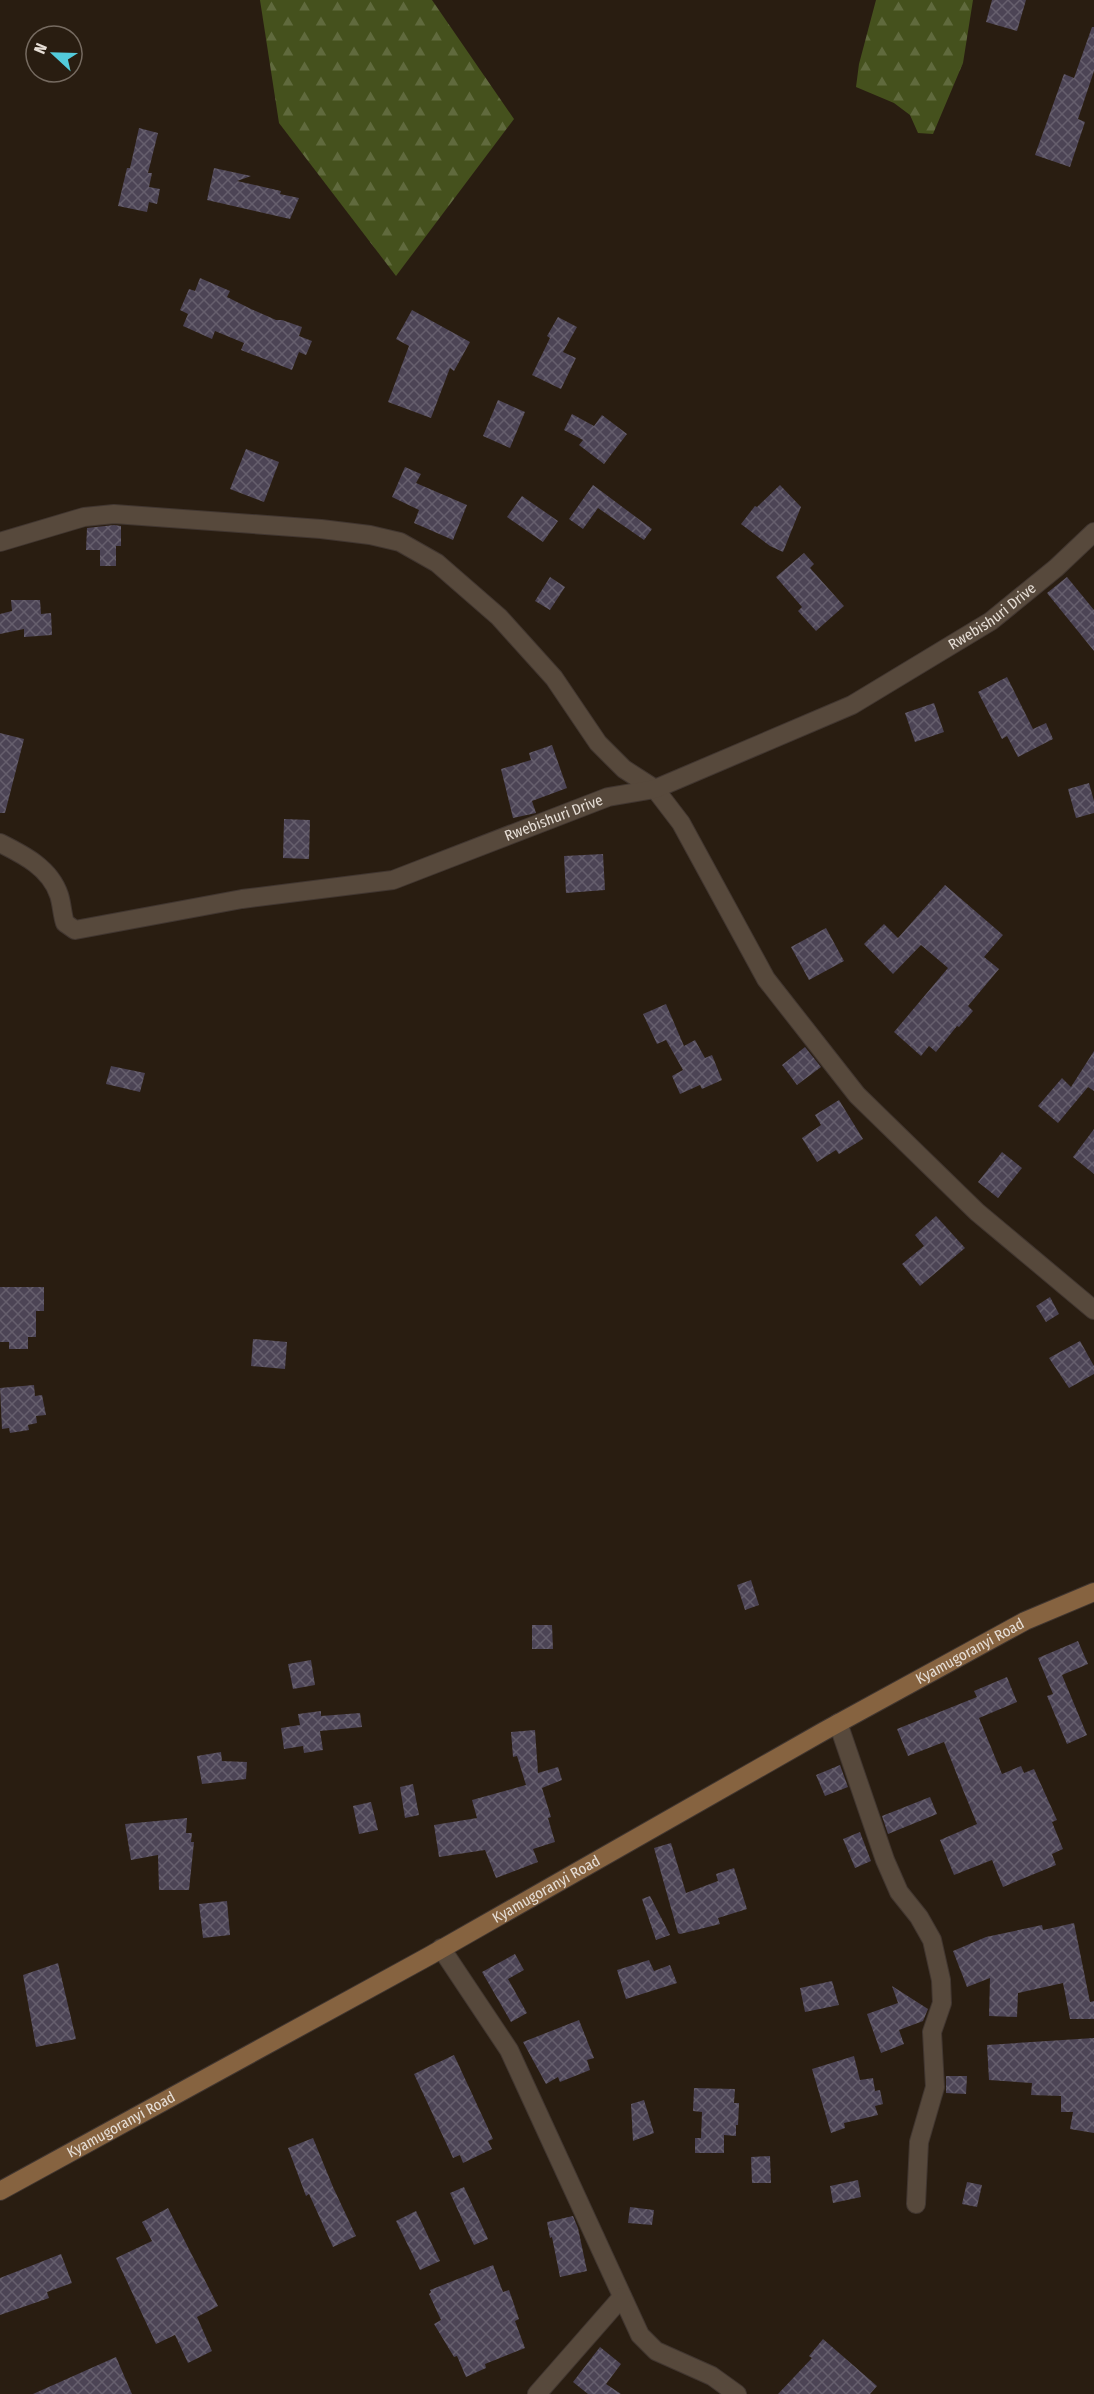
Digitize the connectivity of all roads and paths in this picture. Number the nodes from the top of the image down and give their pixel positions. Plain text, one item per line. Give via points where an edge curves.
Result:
1 (1094, 532) edge
2 (0, 542) edge
3 (655, 789) junction
4 (0, 843) edge
5 (1094, 1310) edge
6 (1094, 1592) edge
7 (838, 1723) junction
8 (441, 1948) junction
9 (0, 2191) edge
10 (916, 2204) dead end
11 (622, 2297) junction
12 (537, 2394) edge
13 (737, 2394) edge

1 - 3 street, Rwebishuri Drive via 991,621 852,705
2 - 3 street via 84,517 114,514 321,529 400,542 437,563 499,617 554,678 598,743 624,768
3 - 4 street, Rwebishuri Drive via 608,797 393,880 242,899 75,930 65,924 60,899 49,876
3 - 5 street via 681,823 766,979 857,1095 977,1212
6 - 7 street, Kyamugoranyi Road via 1024,1621
7 - 8 street, Kyamugoranyi Road
7 - 10 street via 885,1860 899,1892 932,1940 941,1980 942,2003 933,2032 935,2087 920,2142
8 - 9 street, Kyamugoranyi Road
8 - 11 street via 509,2050
11 - 12 street
11 - 13 street via 639,2335 656,2351 712,2376

